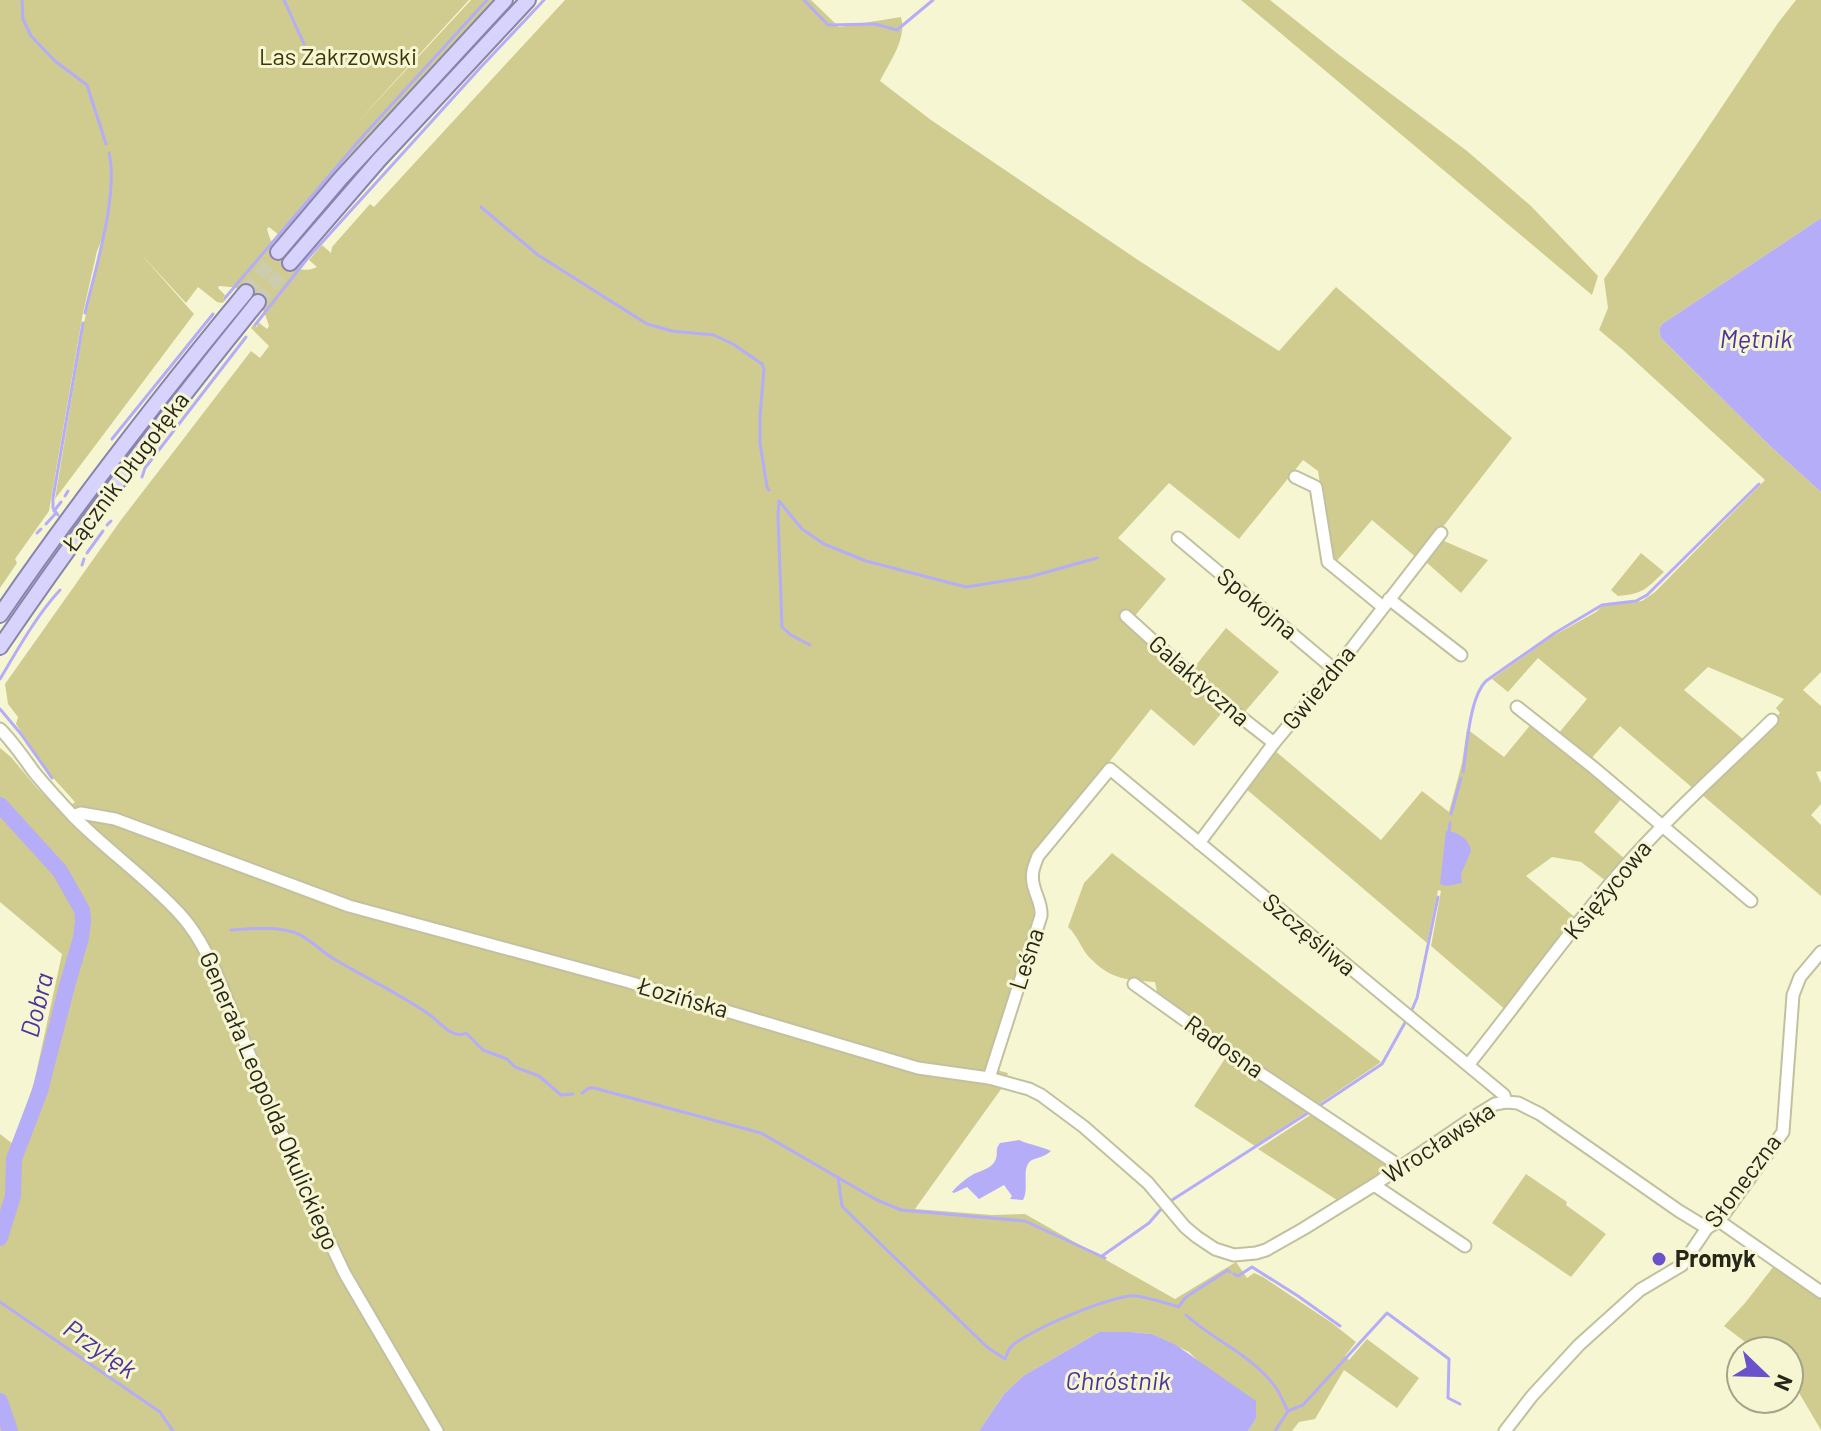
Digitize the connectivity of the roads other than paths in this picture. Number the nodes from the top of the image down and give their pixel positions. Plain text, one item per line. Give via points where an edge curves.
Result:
1 (505, 0) edge
2 (528, 0) edge
3 (278, 252) tunnel mouth
4 (290, 263) tunnel mouth
5 (246, 292) tunnel mouth
6 (258, 302) tunnel mouth
7 (1295, 477) dead end
8 (1441, 533) dead end
9 (1178, 538) dead end
10 (1386, 603) junction
11 (0, 615) edge
12 (1126, 616) dead end
13 (0, 647) edge
14 (1461, 655) dead end
15 (1335, 670) junction
16 (1517, 707) dead end
17 (1772, 720) dead end
18 (0, 729) edge
19 (1274, 743) junction
20 (1110, 769) joint
21 (73, 816) junction
22 (1663, 826) junction
23 (1199, 843) junction
24 (1751, 901) dead end
25 (1821, 952) edge
26 (1134, 984) dead end
27 (1468, 1065) junction
28 (989, 1078) junction
29 (1506, 1102) junction
30 (1401, 1167) junction
31 (1374, 1185) junction
32 (1719, 1221) junction
33 (1707, 1228) junction
34 (1465, 1246) dead end
35 (1248, 1255) joint
36 (1821, 1292) edge
37 (437, 1431) edge
38 (1505, 1431) edge

1 - 3 main road
2 - 4 main road
5 - 11 main road, Łącznik Długołęka via 102,474
6 - 13 main road, Łącznik Długołęka via 114,486
7 - 10 street via 1316,487 1328,562
8 - 10 street, Gwiezdna
9 - 15 street, Spokojna
10 - 14 street
10 - 15 street, Gwiezdna
12 - 19 street, Galaktyczna
15 - 19 street, Gwiezdna
16 - 22 street, Księżycowa
17 - 22 street
18 - 21 street, Generała Leopolda Okulickiego
19 - 23 street, Gwiezdna
20 - 23 street, Szczęśliwa
20 - 28 street, Leśna via 1032,870 1041,916
21 - 28 street, Łozińska via 87,813 150,830 349,906 918,1068
21 - 37 street, Generała Leopolda Okulickiego via 181,915 206,951 345,1274
22 - 24 street
22 - 27 street, Księżycowa via 1594,903
23 - 27 street, Szczęśliwa
25 - 32 street, Słoneczna via 1793,995 1783,1132
26 - 30 street, Radosna
27 - 29 street, Szczęśliwa
28 - 35 street, Łozińska via 1041,1095 1148,1183 1207,1245 1222,1253
29 - 30 street, Wrocławska via 1477,1115
29 - 33 street, Wrocławska via 1540,1114
30 - 31 street, Wrocławska
31 - 34 street
31 - 35 street, Wrocławska via 1266,1250
32 - 33 street, Słoneczna
32 - 36 street
33 - 38 street, Słoneczna via 1682,1265 1640,1290 1579,1345

